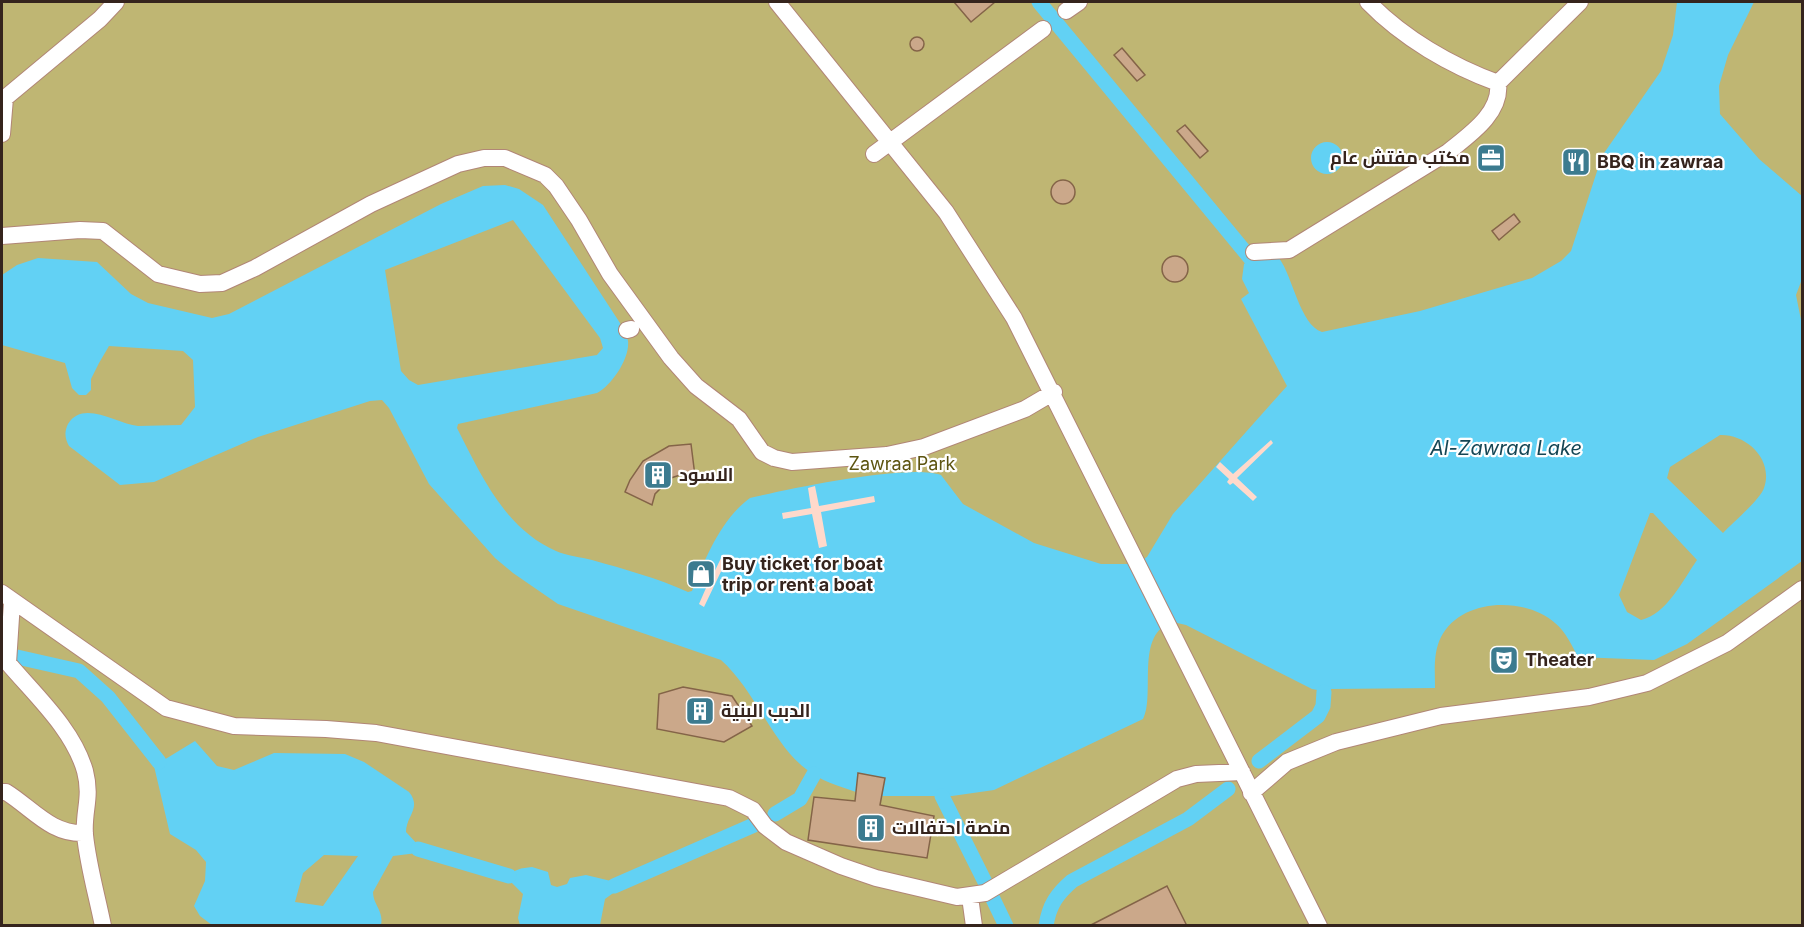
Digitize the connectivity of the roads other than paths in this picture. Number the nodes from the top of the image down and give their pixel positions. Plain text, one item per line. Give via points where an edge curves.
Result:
1 (116, 2) edge
2 (777, 2) edge
3 (1368, 2) edge
4 (1580, 2) edge
5 (1043, 29) dead end
6 (1498, 83) junction
7 (2, 134) edge
8 (889, 142) junction
9 (874, 154) dead end
10 (2, 236) edge
11 (1254, 252) dead end
12 (1054, 392) junction
13 (1803, 588) edge
14 (7, 598) edge
15 (1242, 772) junction
16 (2, 792) edge
17 (1251, 793) junction
18 (85, 833) junction
19 (970, 897) junction
20 (103, 926) edge
21 (974, 926) edge
22 (1319, 926) edge

1 - 7 street via 5,98
2 - 8 street
3 - 6 street via 1423,46
4 - 6 street
5 - 8 street
6 - 11 street via 1499,99 1490,112 1448,152 1289,250
8 - 9 street
8 - 12 street via 946,212 984,268
10 - 12 street via 103,231 158,273 200,284 222,283 371,204 458,164 505,158 545,176 556,186 610,274 671,358 696,386 739,419 762,452 774,458 792,462 887,455 924,447 1025,409
12 - 15 street
13 - 17 street via 1727,643 1647,683 1589,698 1441,716 1336,742 1287,762
14 - 18 street via 8,663 75,748 90,794
14 - 19 street via 148,698 174,710 234,726 376,733 729,798 753,810 765,826 786,842 812,854 876,878
15 - 17 street
15 - 19 street via 1177,779 1041,862 985,893
16 - 18 street via 64,832
17 - 22 street
18 - 20 street
19 - 21 street

